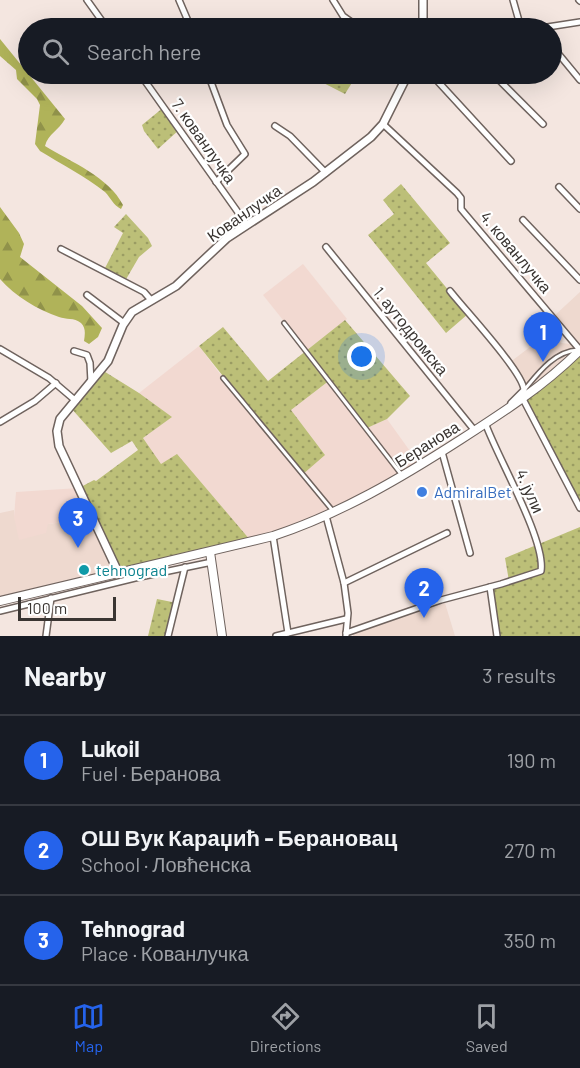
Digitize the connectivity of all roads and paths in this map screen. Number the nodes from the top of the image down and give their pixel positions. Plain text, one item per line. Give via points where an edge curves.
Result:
1 (87, 0) edge
2 (179, 0) edge
3 (333, 0) edge
4 (422, 0) edge
5 (513, 0) edge
6 (100, 18) edge
7 (187, 18) edge
8 (346, 18) edge
9 (423, 18) edge
10 (518, 18) edge
11 (580, 22) edge
12 (562, 25) edge
13 (562, 58) edge
14 (580, 80) edge
15 (147, 84) edge
16 (212, 84) edge
17 (403, 84) edge
18 (440, 84) edge
19 (503, 84) edge
20 (383, 124) junction
21 (543, 124) dead end
22 (275, 126) dead end
23 (511, 162) dead end
24 (326, 173) junction
25 (216, 182) junction
26 (559, 187) dead end
27 (580, 209) edge
28 (523, 220) dead end
29 (248, 225) junction
30 (326, 247) dead end
31 (61, 249) dead end
32 (580, 280) edge
33 (450, 291) dead end
34 (87, 295) dead end
35 (151, 300) junction
36 (124, 323) junction
37 (285, 323) dead end
38 (0, 349) edge
39 (580, 350) edge
40 (74, 351) dead end
41 (223, 378) dead end
42 (56, 383) junction
43 (91, 384) junction
44 (523, 395) junction
45 (76, 401) junction
46 (0, 422) edge
47 (489, 422) junction
48 (475, 431) junction
49 (442, 452) junction
50 (402, 476) junction
51 (580, 508) edge
52 (330, 514) junction
53 (447, 533) dead end
54 (273, 536) junction
55 (210, 552) junction
56 (470, 553) dead end
57 (212, 562) junction
58 (185, 567) junction
59 (119, 574) junction
60 (344, 583) junction
61 (490, 587) junction
62 (51, 598) junction
63 (0, 601) edge
64 (0, 611) edge
65 (346, 619) junction
66 (334, 622) junction
67 (288, 633) junction
68 (346, 633) edge
69 (46, 636) edge
70 (168, 636) edge
71 (222, 636) edge
72 (276, 636) edge
73 (497, 636) edge

1 - 6 street
2 - 7 street
3 - 8 street
4 - 9 street
5 - 10 street
11 - 12 street
13 - 14 street
15 - 25 street, 7. кованлучка
16 - 25 street via 226,125 245,154
17 - 20 street, Кованлучка
18 - 23 street
19 - 21 street
20 - 24 street, Кованлучка
20 - 39 street, 4. кованлучка via 457,193 461,209
22 - 24 street
24 - 29 street, Кованлучка
25 - 29 street, 7. кованлучка
26 - 27 street
28 - 32 street
29 - 35 street, Кованлучка via 227,238 176,286
30 - 48 street, 1. аутодромска
31 - 35 street via 144,292
33 - 44 street via 509,363 523,383
34 - 36 street
35 - 36 street, Кованлучка via 132,312
36 - 43 street, Кованлучка via 108,361
37 - 50 lane
38 - 42 street
39 - 44 main road, Беранова via 561,369
39 - 44 lane via 556,357 540,370
40 - 43 street via 87,356
41 - 52 lane
42 - 45 street
42 - 46 street
43 - 45 street, Кованлучка
44 - 47 main road, Беранова
44 - 51 street
45 - 59 street, Кованлучка via 60,419 58,439
47 - 48 main road, Беранова
47 - 61 street, 4. јули via 495,448 542,558 541,571
48 - 49 main road, Беранова
49 - 50 main road, Беранова
49 - 56 street
50 - 52 main road, Беранова
52 - 54 main road, Беранова
52 - 60 street
53 - 60 street
54 - 55 main road, Беранова
54 - 67 street
55 - 57 main road
55 - 59 main road, Беранова
57 - 58 street
57 - 71 main road
58 - 62 street
58 - 70 street
59 - 63 main road, Беранова
60 - 65 street
61 - 68 street
61 - 73 street
62 - 64 street
62 - 69 street
65 - 66 street
65 - 68 street
66 - 67 street
66 - 68 street
67 - 72 street

